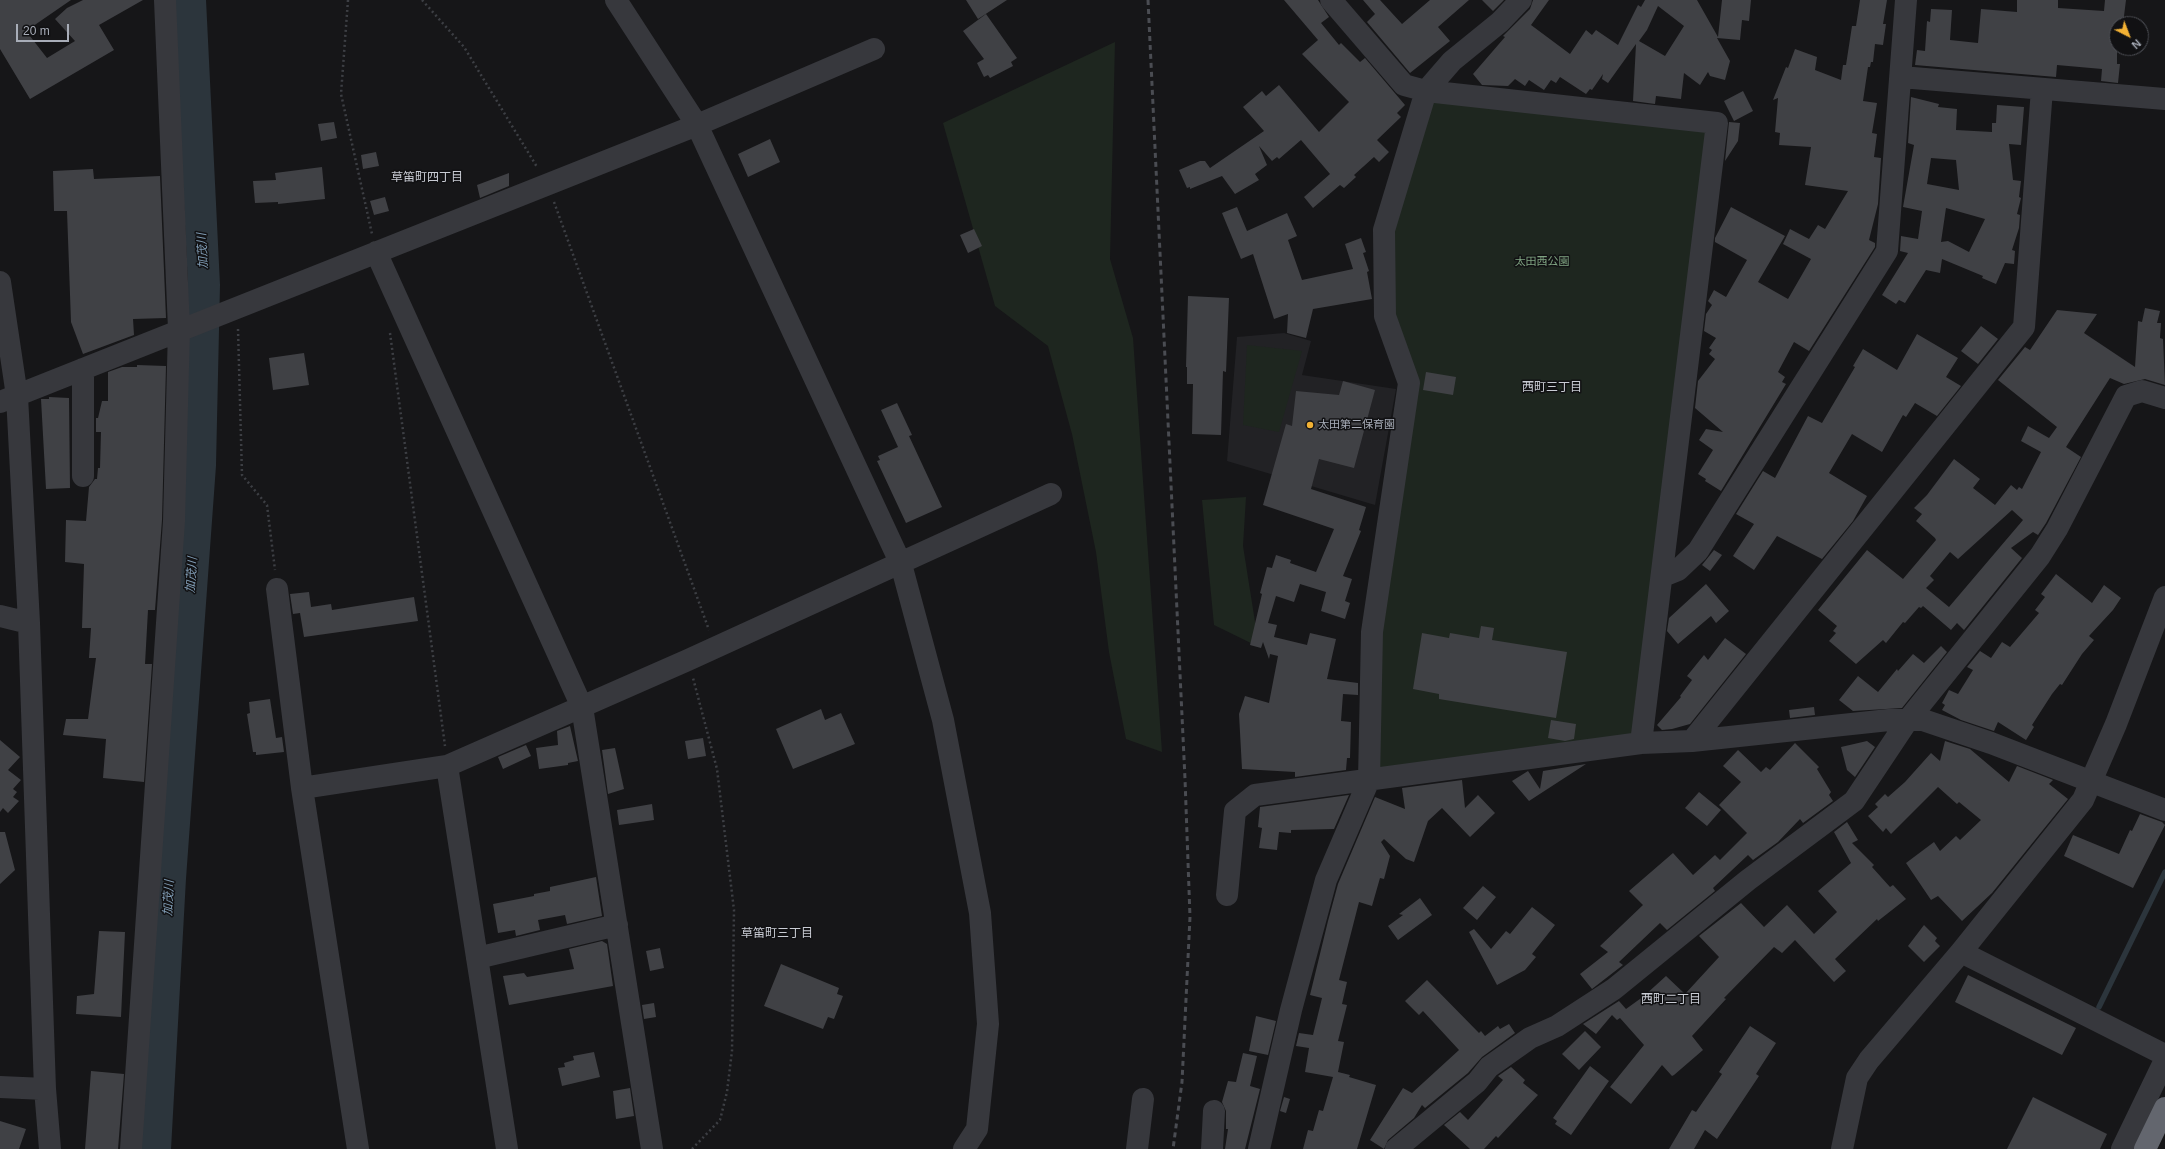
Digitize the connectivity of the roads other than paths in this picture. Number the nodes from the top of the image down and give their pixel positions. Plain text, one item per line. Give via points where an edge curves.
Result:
1 (165, 0) edge
2 (616, 0) edge
3 (1331, 0) edge
4 (1521, 0) edge
5 (1906, 0) edge
6 (874, 48) dead end
7 (1901, 77) junction
8 (2042, 89) junction
9 (1426, 91) junction
10 (2165, 99) edge
11 (697, 125) junction
12 (376, 252) junction
13 (0, 282) edge
14 (186, 327) junction
15 (83, 369) junction
16 (2165, 398) edge
17 (8, 399) edge
18 (83, 476) dead end
19 (1051, 494) dead end
20 (901, 564) junction
21 (1663, 576) junction
22 (277, 589) road end
23 (2165, 597) edge
24 (0, 616) edge
25 (29, 622) junction
26 (582, 706) junction
27 (1908, 720) junction
28 (1692, 741) junction
29 (1641, 742) junction
30 (447, 766) junction
31 (1369, 780) junction
32 (2090, 782) junction
33 (302, 788) junction
34 (2165, 810) edge
35 (1227, 895) dead end
36 (617, 925) junction
37 (1961, 952) junction
38 (477, 958) junction
39 (2165, 1055) edge
40 (2165, 1060) edge
41 (0, 1087) edge
42 (45, 1089) junction
43 (1143, 1099) dead end
44 (2165, 1108) edge
45 (1214, 1111) dead end
46 (50, 1149) edge
47 (131, 1149) edge
48 (358, 1149) edge
49 (507, 1149) edge
50 (652, 1149) edge
51 (964, 1149) edge
52 (1137, 1149) edge
53 (1212, 1149) edge
54 (1260, 1149) edge
55 (1396, 1149) edge
56 (1842, 1149) edge
57 (2122, 1149) edge
58 (2145, 1149) edge

1 - 14 street
2 - 11 street
3 - 9 street via 1404,85
4 - 9 street via 1500,22 1452,61
5 - 7 street
6 - 11 street
7 - 8 street
7 - 21 street via 1887,251 1698,551 1678,570
8 - 10 street
8 - 28 street via 2024,327
9 - 21 street via 1717,123
9 - 31 street via 1384,230 1385,316 1409,384 1372,632
11 - 12 street
11 - 20 street
12 - 14 street
12 - 26 street
13 - 17 street via 11,346
14 - 15 street
14 - 47 street
15 - 17 street
15 - 18 street
16 - 27 street via 2142,391 2126,396 2057,529 2040,556
17 - 25 street
19 - 20 street
20 - 26 street
20 - 51 street via 943,720 980,913 988,1024 977,1129
21 - 29 street
22 - 33 street
23 - 32 street via 2116,724
24 - 25 street
25 - 42 street
26 - 30 street
26 - 36 street
27 - 28 street
27 - 32 street via 1923,720 1991,743
27 - 55 street via 1854,801 1748,880 1614,989 1557,1026 1530,1038 1489,1066 1477,1082
28 - 29 street
29 - 31 street
30 - 33 street
30 - 38 street
31 - 35 street via 1255,795 1234,811
31 - 54 street via 1326,880 1291,1010
32 - 34 street
32 - 37 street via 2083,800
33 - 48 street
36 - 38 street
36 - 50 street
37 - 39 street
37 - 56 street via 1869,1060 1857,1078
38 - 49 street
40 - 57 street
41 - 42 street
42 - 46 street
43 - 52 street
44 - 58 highway
45 - 53 street

